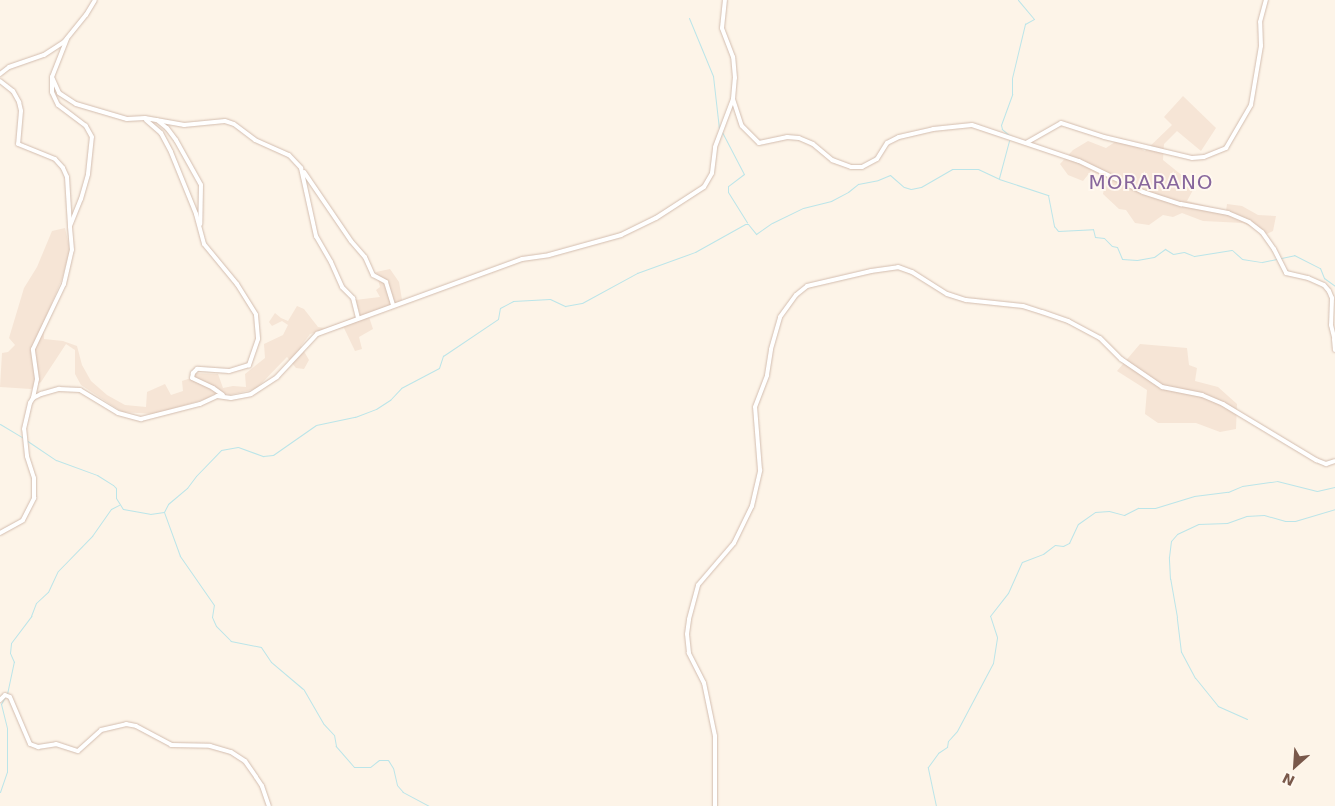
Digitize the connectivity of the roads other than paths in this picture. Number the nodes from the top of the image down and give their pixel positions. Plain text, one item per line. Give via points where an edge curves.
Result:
1 (95, 0) edge
2 (725, 0) edge
3 (1266, 0) edge
4 (67, 39) junction
5 (0, 74) edge
6 (52, 77) junction
7 (0, 82) edge
8 (733, 99) junction
9 (144, 118) junction
10 (156, 120) junction
11 (1026, 143) junction
12 (301, 168) junction
13 (70, 226) junction
14 (200, 228) junction
15 (393, 305) junction
16 (358, 318) junction
17 (1335, 340) edge
18 (1335, 350) edge
19 (223, 395) junction
20 (33, 398) junction
21 (1335, 461) edge
22 (0, 533) edge
23 (0, 700) edge
24 (269, 806) edge
25 (715, 806) edge

1 - 4 street
2 - 8 street via 722,28 733,57
3 - 11 street via 1260,22 1261,46 1251,105 1226,148 1192,158 1061,123
4 - 5 street via 44,55 9,67
4 - 6 street
6 - 9 street via 59,93 76,104 128,119
6 - 13 street via 52,92 58,105 86,126 92,137 88,174
7 - 13 street via 13,91 19,102 18,144 55,159 63,168 67,178
8 - 11 street via 742,126 759,143 799,138 813,144 832,160 851,167 862,167 877,160 888,144 899,137 933,129 972,125
8 - 15 street via 720,130 708,183 656,218 621,235 549,255 522,258
9 - 10 street
9 - 14 street via 157,128 171,152
10 - 12 street via 184,125 225,121 255,140 289,155
10 - 14 street via 176,140 201,185
11 - 17 street via 1078,161 1143,192 1228,213 1250,222 1262,232 1286,273 1308,278 1329,290
12 - 15 street via 365,258 373,275 386,282
12 - 16 street via 316,236 342,287 352,298
13 - 20 street via 72,250 64,284 33,349 37,379
14 - 19 street via 204,244 237,284 256,315 258,339 249,365 229,371 197,369 193,373 192,378
15 - 16 street
16 - 19 street via 317,334 265,387 231,398
17 - 18 street
19 - 20 street via 142,419 118,412 80,390 53,390
20 - 22 street via 28,409 24,439 34,478 34,498 23,520
21 - 25 street via 1326,464 1316,460 1223,404 1202,395 1162,387 1121,359 1100,338 1042,312 947,294 898,267 808,286 796,295 780,318 767,375 755,407 760,470 752,506 734,543 698,585 689,619 689,653 704,684 715,736
23 - 24 street via 6,695 10,697 30,744 46,747 56,744 78,751 101,730 126,724 172,745 210,746 237,755 262,786

